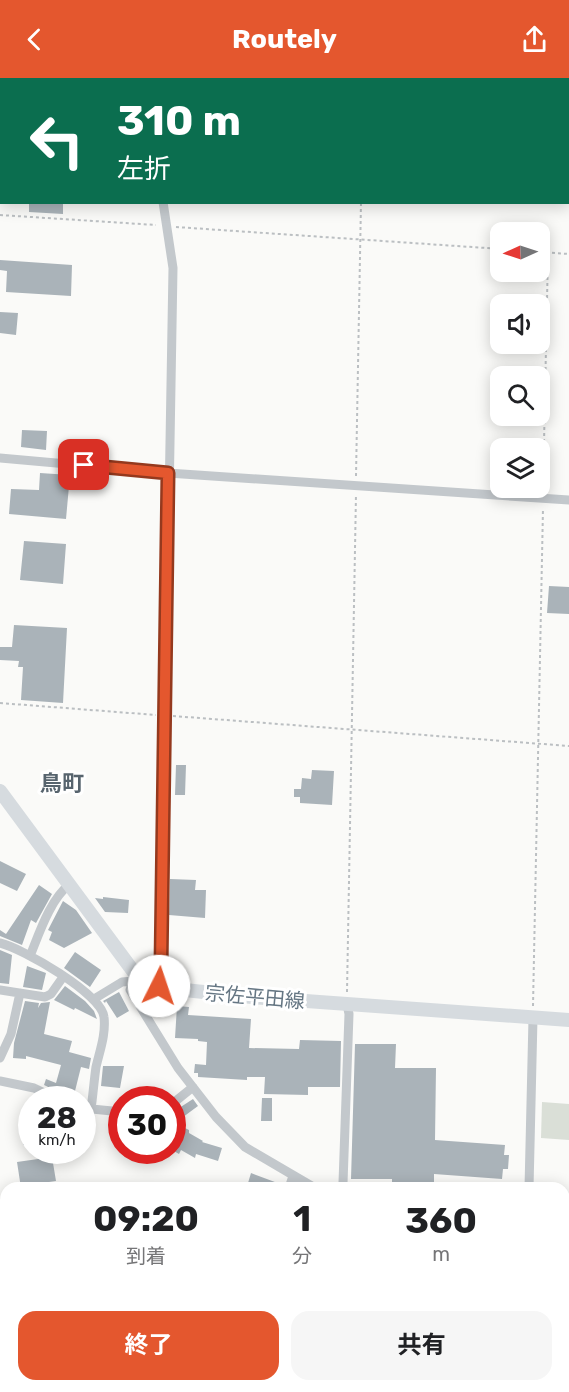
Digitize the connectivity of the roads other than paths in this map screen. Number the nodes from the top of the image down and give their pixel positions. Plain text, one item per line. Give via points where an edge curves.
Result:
1 (163, 204) edge
2 (0, 458) edge
3 (168, 473) junction
4 (569, 500) edge
5 (0, 791) edge
6 (70, 885) junction
7 (0, 943) edge
8 (30, 956) junction
9 (63, 976) junction
10 (135, 978) junction
11 (159, 986) junction
12 (0, 990) edge
13 (20, 993) junction
14 (94, 999) junction
15 (347, 1004) junction
16 (533, 1018) junction
17 (569, 1020) edge
18 (4, 1040) edge
19 (0, 1058) edge
20 (0, 1082) edge
21 (23, 1086) edge
22 (92, 1086) edge
23 (193, 1087) junction
24 (186, 1093) edge
25 (293, 1176) junction
26 (291, 1182) edge
27 (304, 1182) edge
28 (343, 1182) edge
29 (529, 1182) edge

1 - 3 street via 173,268
2 - 3 street
3 - 4 street
3 - 11 street
5 - 6 main road, 宗佐平田線
6 - 8 street via 62,890
6 - 10 main road, 宗佐平田線
7 - 8 street
8 - 9 street
9 - 13 street via 45,997
9 - 14 street
10 - 11 main road, 宗佐平田線
10 - 14 street
10 - 23 street via 130,990
11 - 15 main road, 宗佐平田線
12 - 13 street
13 - 18 street
14 - 22 street via 104,1014 104,1034
15 - 16 main road, 宗佐平田線
15 - 28 street
16 - 17 main road, 宗佐平田線
16 - 29 street
18 - 19 street
20 - 21 street
23 - 24 street
23 - 25 street via 245,1147
25 - 26 street
25 - 27 street

